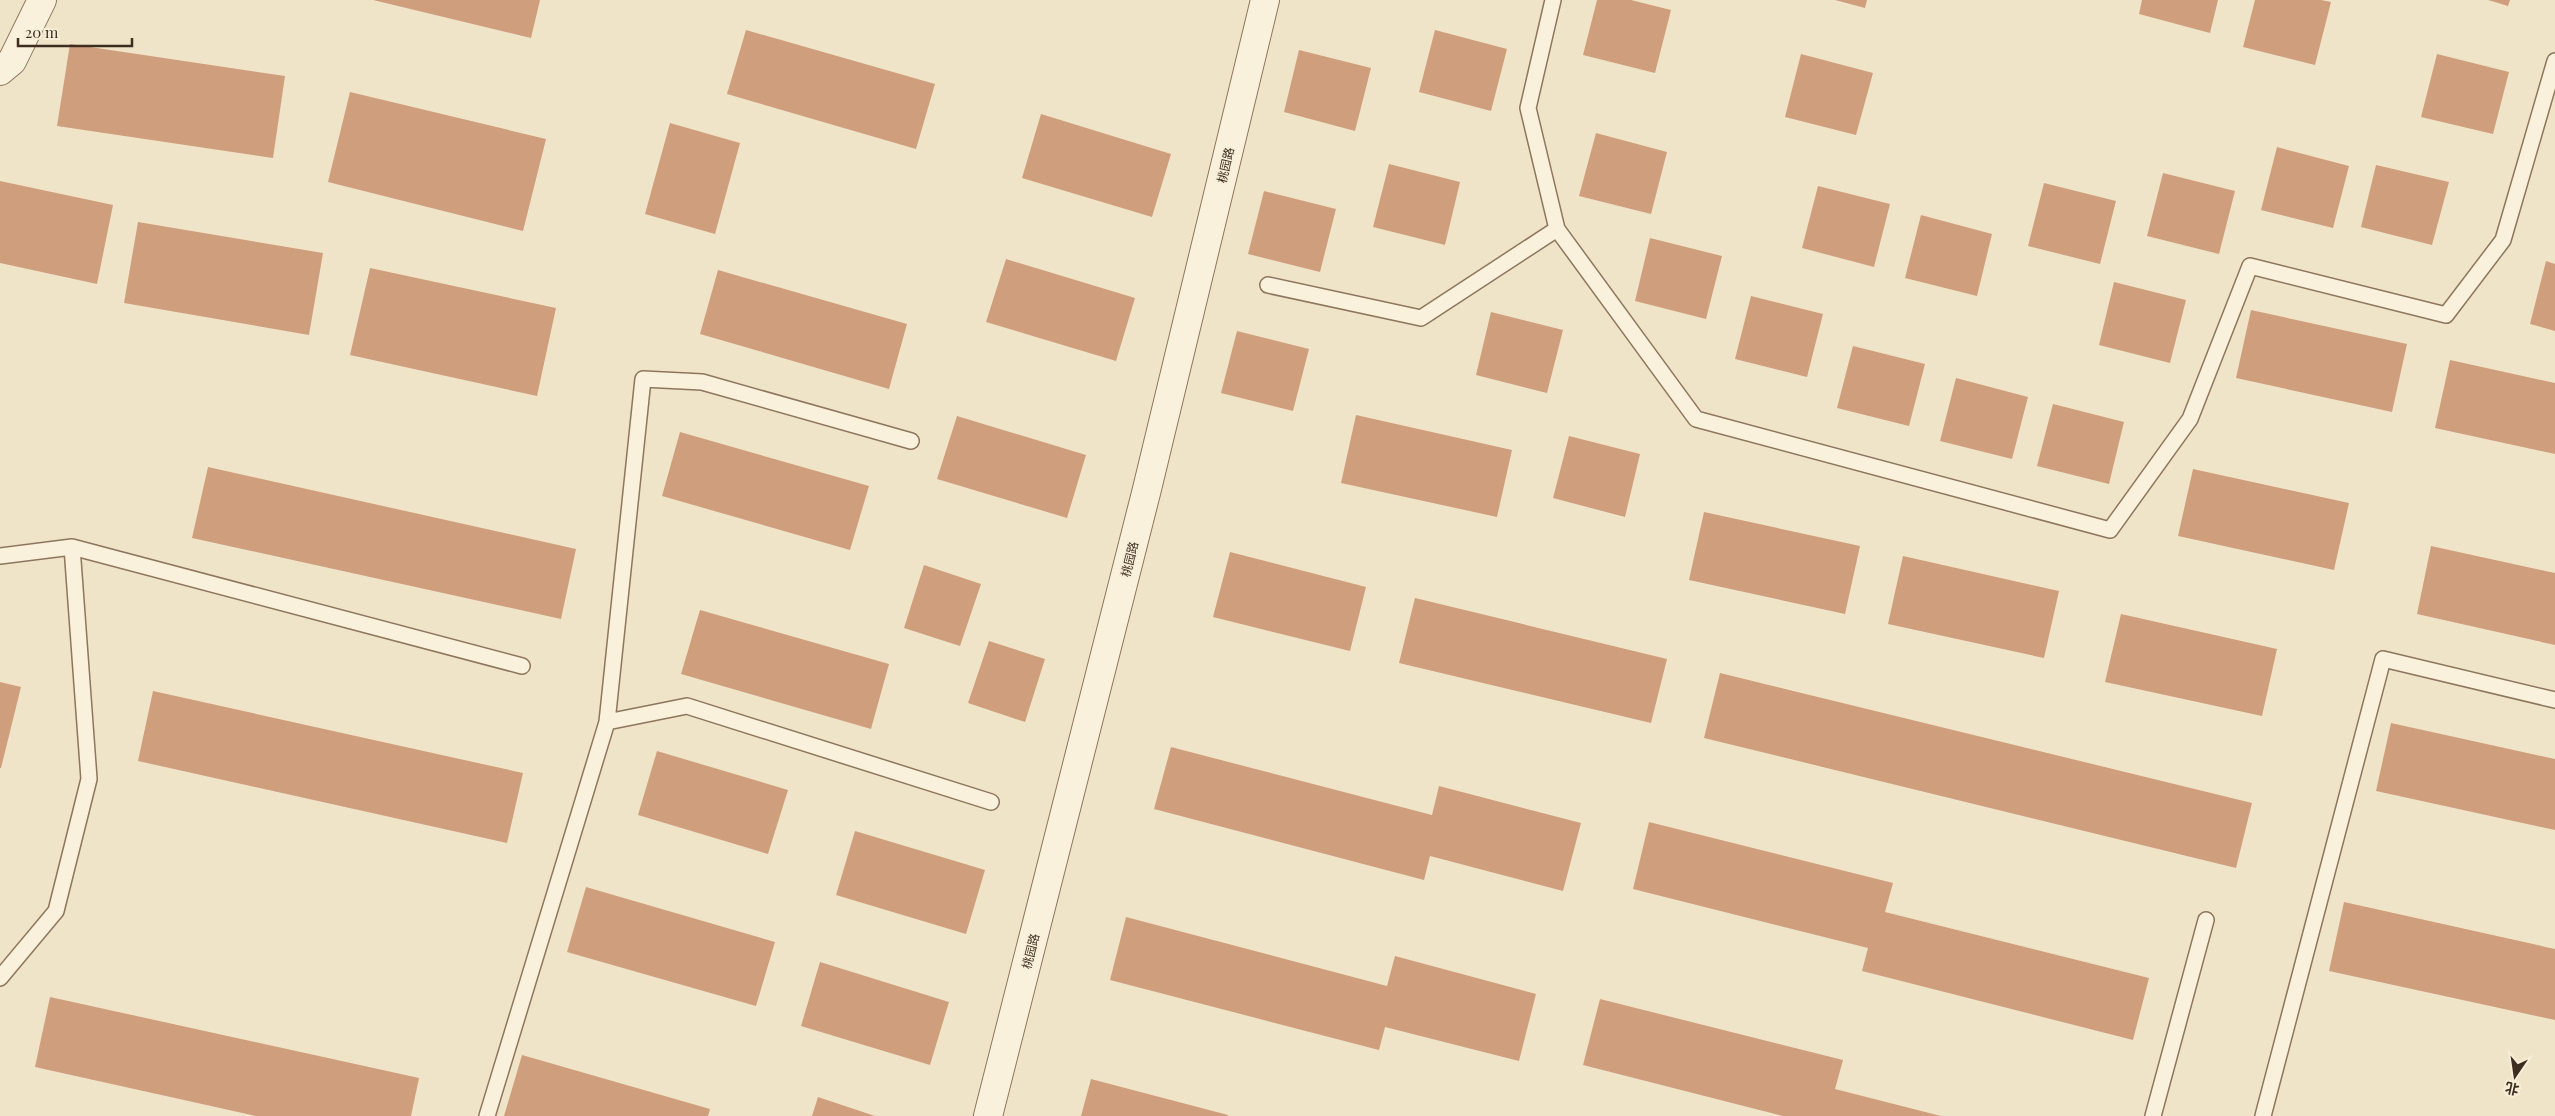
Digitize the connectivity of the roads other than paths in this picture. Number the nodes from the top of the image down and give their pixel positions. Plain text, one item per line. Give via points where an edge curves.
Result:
1 (42, 0) edge
2 (1265, 0) edge
3 (1553, 0) edge
4 (2555, 67) edge
5 (0, 71) edge
6 (1557, 229) junction
7 (1268, 285) dead end
8 (911, 441) dead end
9 (72, 547) junction
10 (0, 556) edge
11 (522, 666) dead end
12 (2555, 700) edge
13 (607, 722) junction
14 (991, 802) dead end
15 (2206, 920) dead end
16 (0, 978) edge
17 (487, 1116) edge
18 (988, 1116) edge
19 (2153, 1116) edge
20 (2262, 1116) edge

1 - 5 street via 12,61
2 - 18 street, 桃园路 via 1147,489
3 - 6 lane via 1528,108
4 - 6 lane via 2503,240 2446,315 2250,266 2190,419 2110,530 1696,419
6 - 7 lane via 1421,318
8 - 13 lane via 702,382 643,379
9 - 10 lane
9 - 11 lane
9 - 16 lane via 90,779 56,911
12 - 20 lane via 2383,659
13 - 14 lane via 687,706
13 - 17 lane
15 - 19 lane

